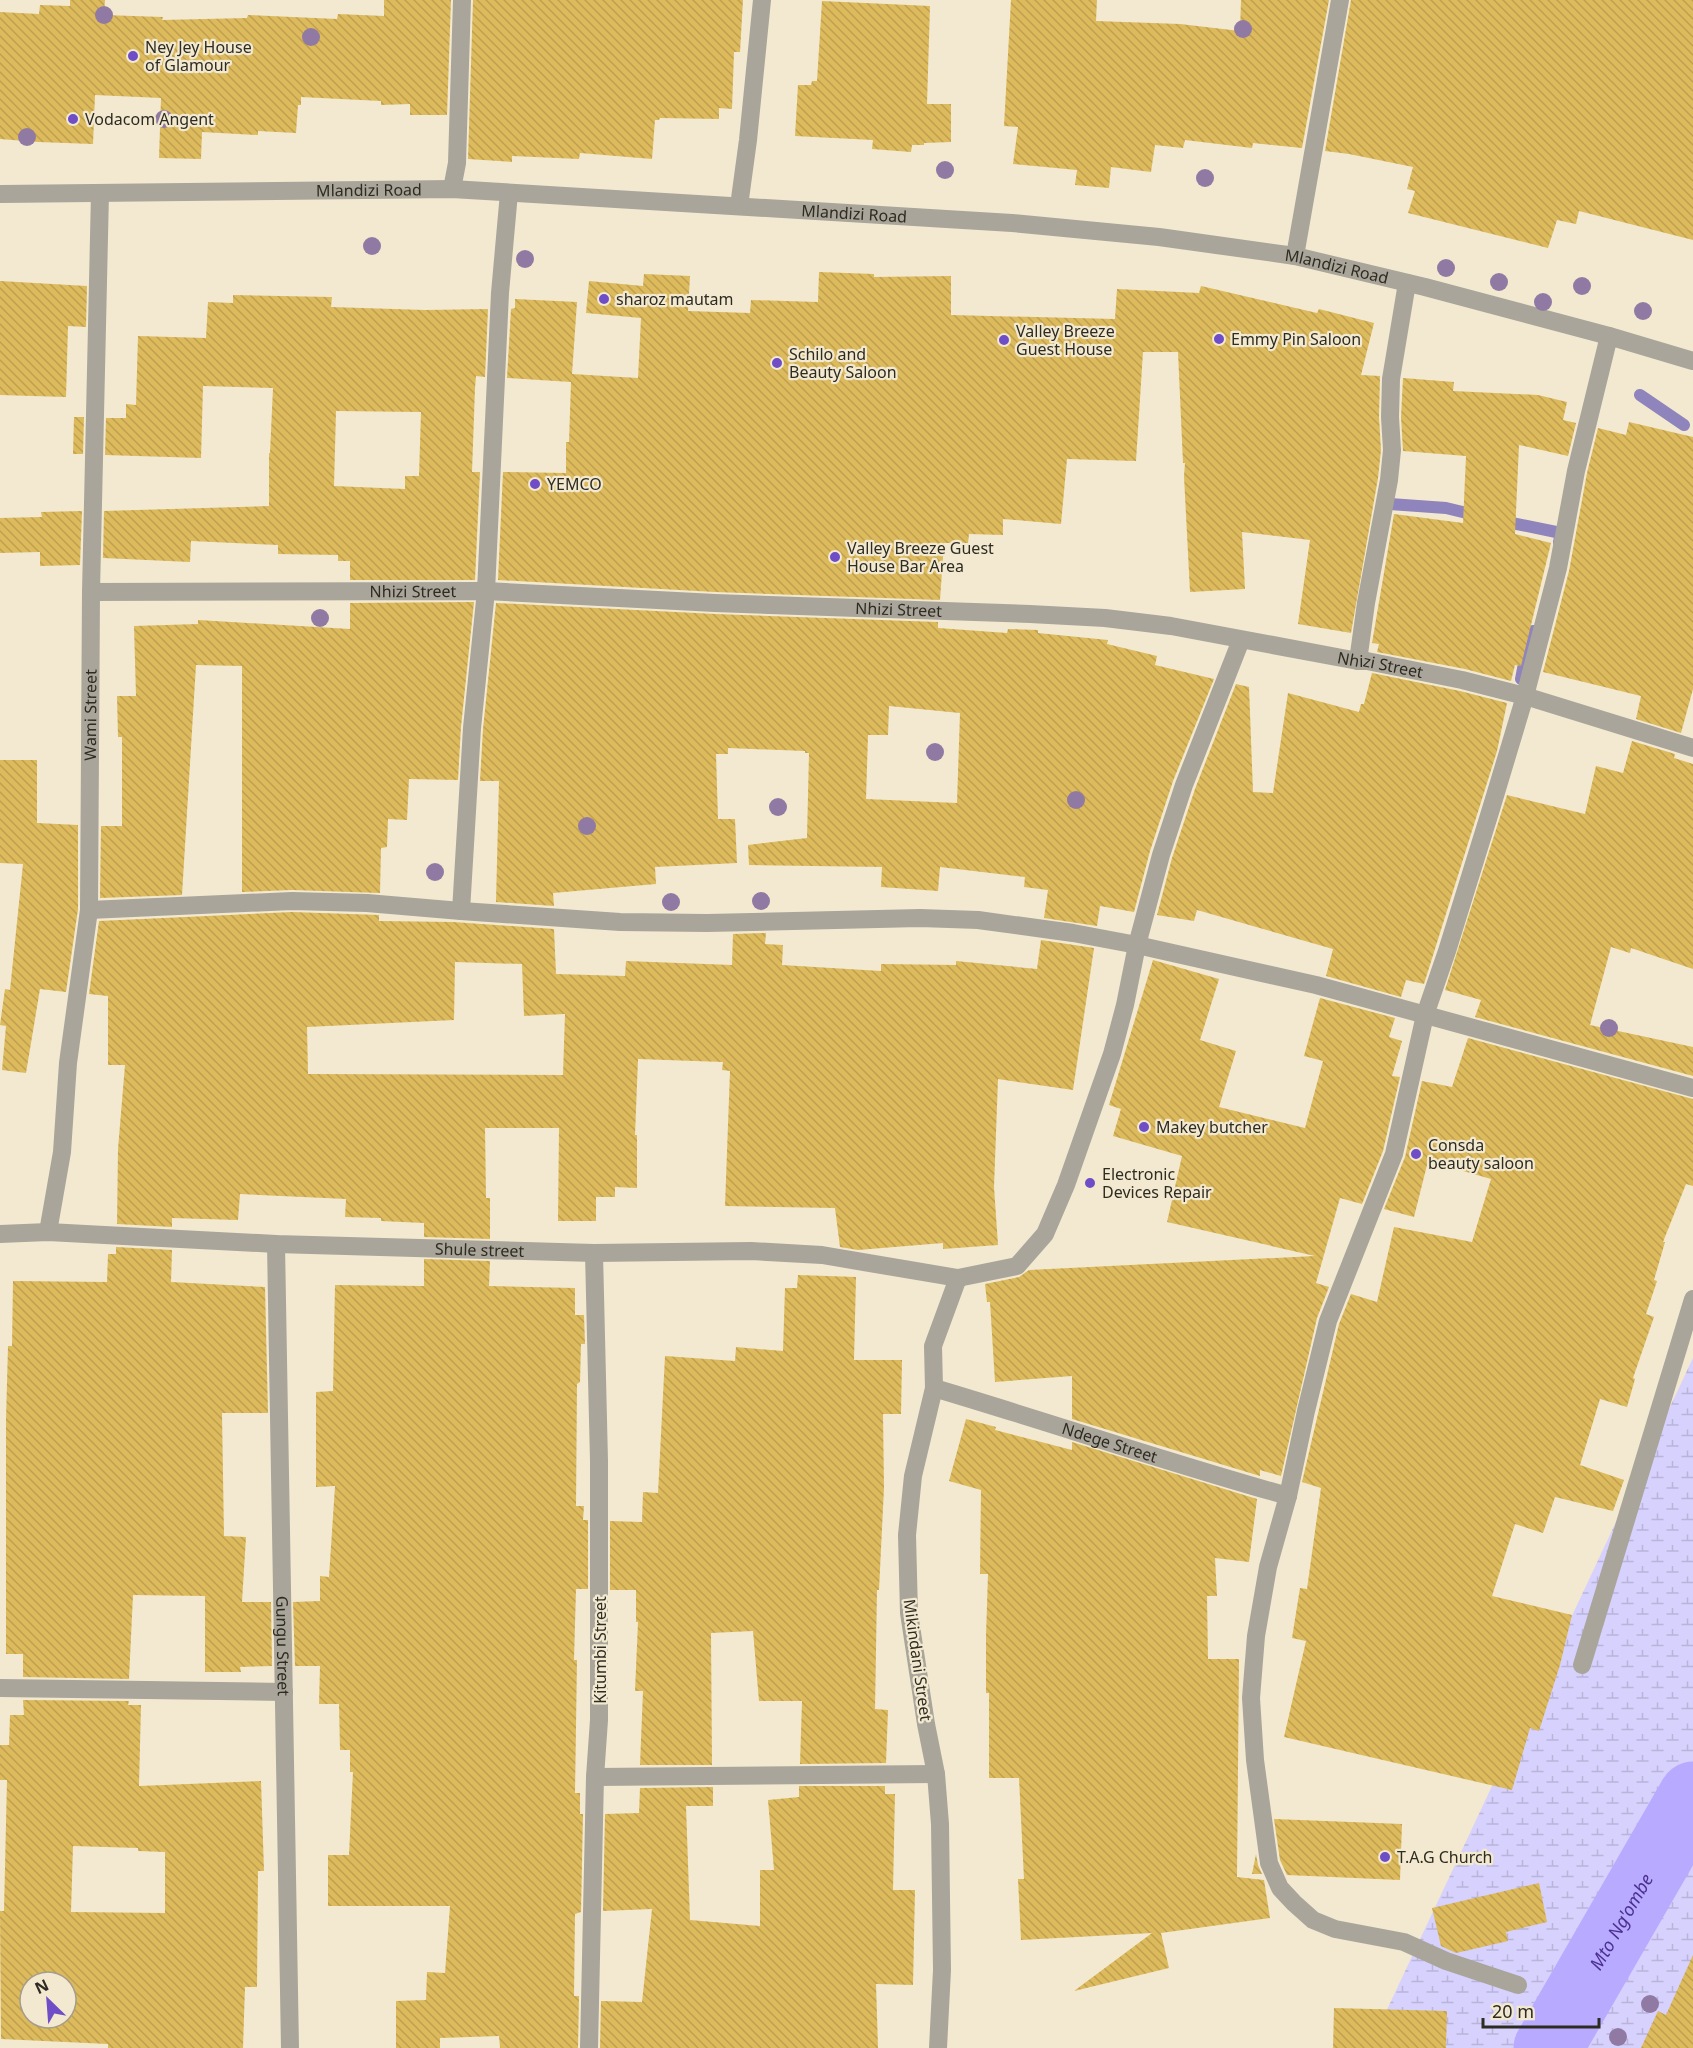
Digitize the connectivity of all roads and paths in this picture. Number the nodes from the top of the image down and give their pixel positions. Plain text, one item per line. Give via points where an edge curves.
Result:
1 (462, 0) edge
2 (762, 0) edge
3 (1340, 0) edge
4 (452, 189) junction
5 (100, 193) junction
6 (510, 193) junction
7 (0, 194) edge
8 (739, 206) junction
9 (1295, 256) junction
10 (1407, 283) junction
11 (1609, 336) junction
12 (1693, 361) edge
13 (486, 591) junction
14 (91, 592) junction
15 (1241, 640) junction
16 (1358, 661) junction
17 (1524, 696) junction
18 (1693, 747) edge
19 (89, 909) junction
20 (461, 911) junction
21 (1137, 945) junction
22 (1425, 1015) junction
23 (1693, 1088) edge
24 (48, 1232) junction
25 (0, 1234) edge
26 (276, 1244) junction
27 (594, 1252) junction
28 (958, 1278) junction
29 (1693, 1299) edge
30 (934, 1388) junction
31 (1288, 1496) junction
32 (1582, 1665) dead end
33 (0, 1688) edge
34 (284, 1692) junction
35 (936, 1774) junction
36 (595, 1777) junction
37 (1518, 1985) dead end
38 (290, 2048) edge
39 (589, 2048) edge
40 (938, 2048) edge

1 - 4 street via 457,163
2 - 8 street
3 - 9 street
4 - 5 street, Mlandizi Road
4 - 6 street, Mlandizi Road
5 - 7 street, Mlandizi Road
5 - 14 street, Wami Street
6 - 8 street, Mlandizi Road
6 - 13 street
8 - 9 street, Mlandizi Road via 1012,223 1159,237
9 - 10 street, Mlandizi Road
10 - 11 street, Mlandizi Road
10 - 16 street via 1391,379 1389,480
11 - 12 street, Mlandizi Road
11 - 17 street via 1576,471 1558,568
13 - 14 street, Nhizi Street
13 - 15 street, Nhizi Street via 1105,618
13 - 20 street via 472,728
14 - 19 street, Wami Street
15 - 16 street, Nhizi Street
15 - 21 street via 1184,785
16 - 17 street, Nhizi Street
17 - 18 street, Nhizi Street
17 - 22 street
19 - 20 street via 292,901
19 - 24 street, Wami Street via 68,1063 62,1152
20 - 21 street via 620,922 978,920
21 - 22 street via 1316,985
21 - 28 street via 1112,1054 1045,1234 1017,1266
22 - 23 street
22 - 31 street via 1394,1154 1328,1321
24 - 25 street, Shule street
24 - 26 street, Shule street
26 - 27 street, Shule street
26 - 34 street, Gungu Street
27 - 28 street, Shule street via 751,1251 822,1255
27 - 36 street, Kitumbi Street via 600,1547
28 - 30 street, Mikindani Street via 933,1346
29 - 32 street
30 - 31 street, Ndege Street
30 - 35 street, Mikindani Street via 913,1476 907,1535 909,1613
31 - 37 street via 1268,1567 1256,1636 1251,1698 1269,1863 1280,1888 1313,1920 1335,1929 1404,1942
33 - 34 street
34 - 38 street, Gungu Street
35 - 36 street
35 - 40 street, Mikindani Street via 942,1893
36 - 39 street, Kitumbi Street

